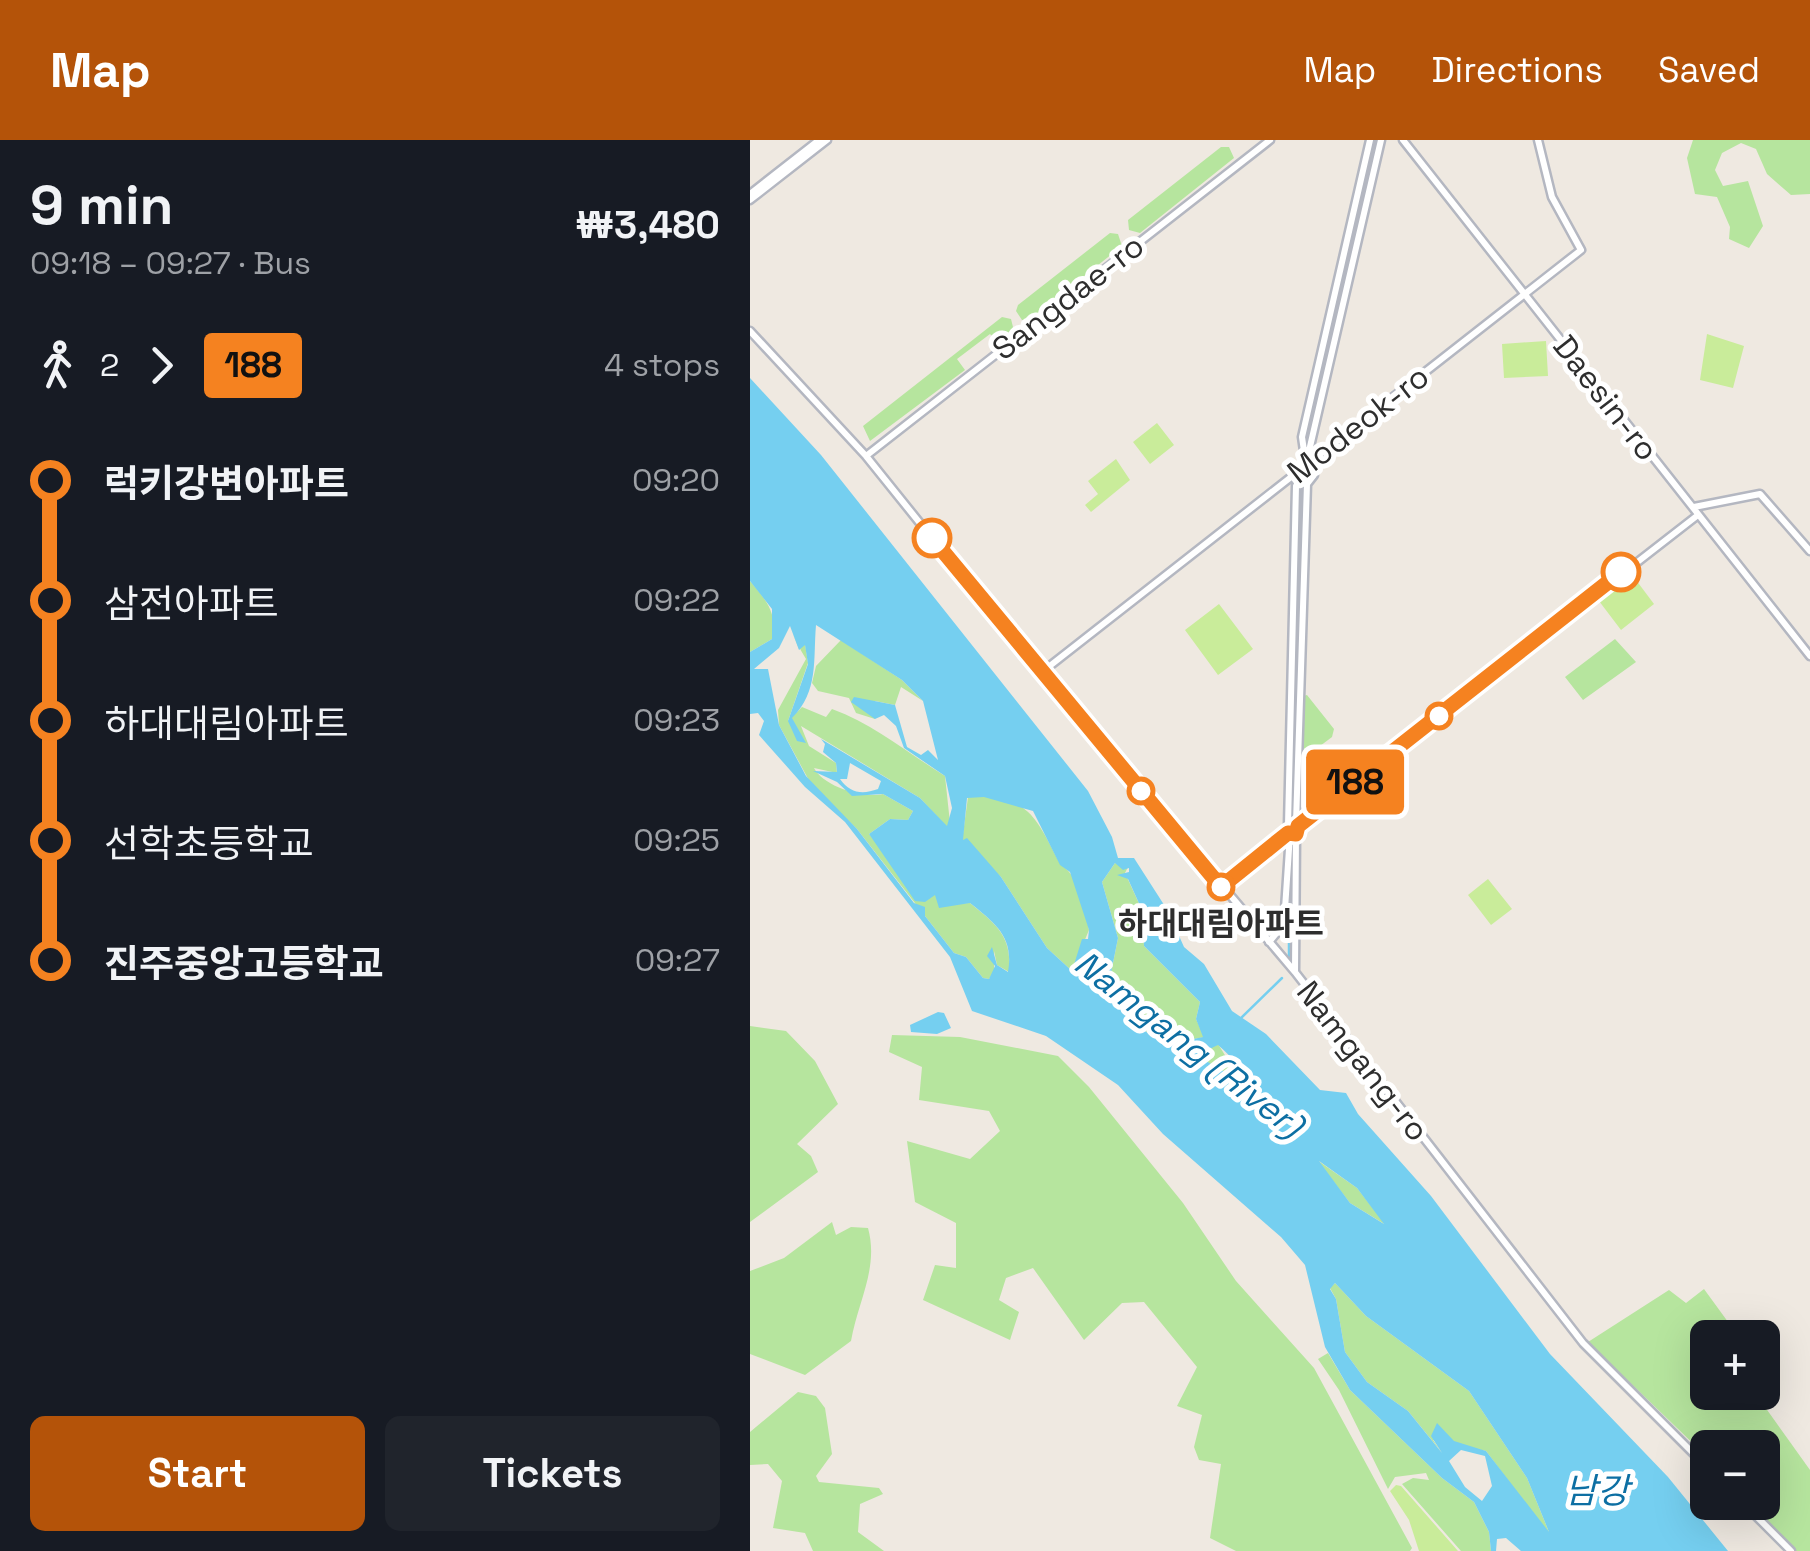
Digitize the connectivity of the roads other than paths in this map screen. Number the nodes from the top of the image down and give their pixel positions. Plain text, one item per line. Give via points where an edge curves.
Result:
1 (827, 140) edge
2 (1270, 140) edge
3 (1370, 140) edge
4 (1381, 140) edge
5 (1403, 140) edge
6 (1538, 140) edge
7 (816, 144) edge
8 (750, 197) edge
9 (1341, 270) junction
10 (1351, 275) junction
11 (1525, 294) junction
12 (1335, 298) junction
13 (1345, 300) junction
14 (750, 334) edge
15 (1302, 438) junction
16 (1312, 444) junction
17 (866, 456) junction
18 (1306, 465) junction
19 (1314, 474) dead end
20 (1308, 484) junction
21 (1296, 486) junction
22 (1692, 507) junction
23 (1698, 515) junction
24 (1810, 552) edge
25 (1810, 656) edge
26 (1296, 667) junction
27 (1042, 672) junction
28 (1292, 829) junction
29 (1221, 887) junction
30 (1284, 919) junction
31 (1294, 920) junction
32 (1269, 942) junction
33 (1295, 972) junction
34 (1690, 1450) edge
35 (1760, 1520) edge
36 (1791, 1551) edge

1 - 7 street
2 - 17 street, Sangdae-ro
3 - 9 street
4 - 10 street
5 - 11 street, Daesin-ro
6 - 11 street, Modeok-ro via 1552,197 1581,250
7 - 8 street
7 - 8 street
7 - 8 street
9 - 10 street
9 - 12 street
10 - 13 street
11 - 18 street, Modeok-ro
11 - 22 street, Daesin-ro
12 - 13 street
12 - 15 street
13 - 16 street
14 - 17 street, Namgang-ro
15 - 16 street
15 - 18 street
16 - 18 street
17 - 27 street, Namgang-ro
18 - 21 street
18 - 27 street, Modeok-ro
19 - 20 street
20 - 21 street
20 - 26 street
21 - 26 street
22 - 23 street, Daesin-ro
22 - 24 street via 1760,494
23 - 25 street, Daesin-ro
23 - 28 street
26 - 28 street
27 - 29 street, Namgang-ro
28 - 29 street
28 - 30 street
28 - 31 street
29 - 32 street, Namgang-ro
30 - 31 street via 1290,926
30 - 32 street
31 - 33 street
32 - 33 street, Namgang-ro
33 - 34 street, Namgang-ro via 1582,1343
35 - 36 street

